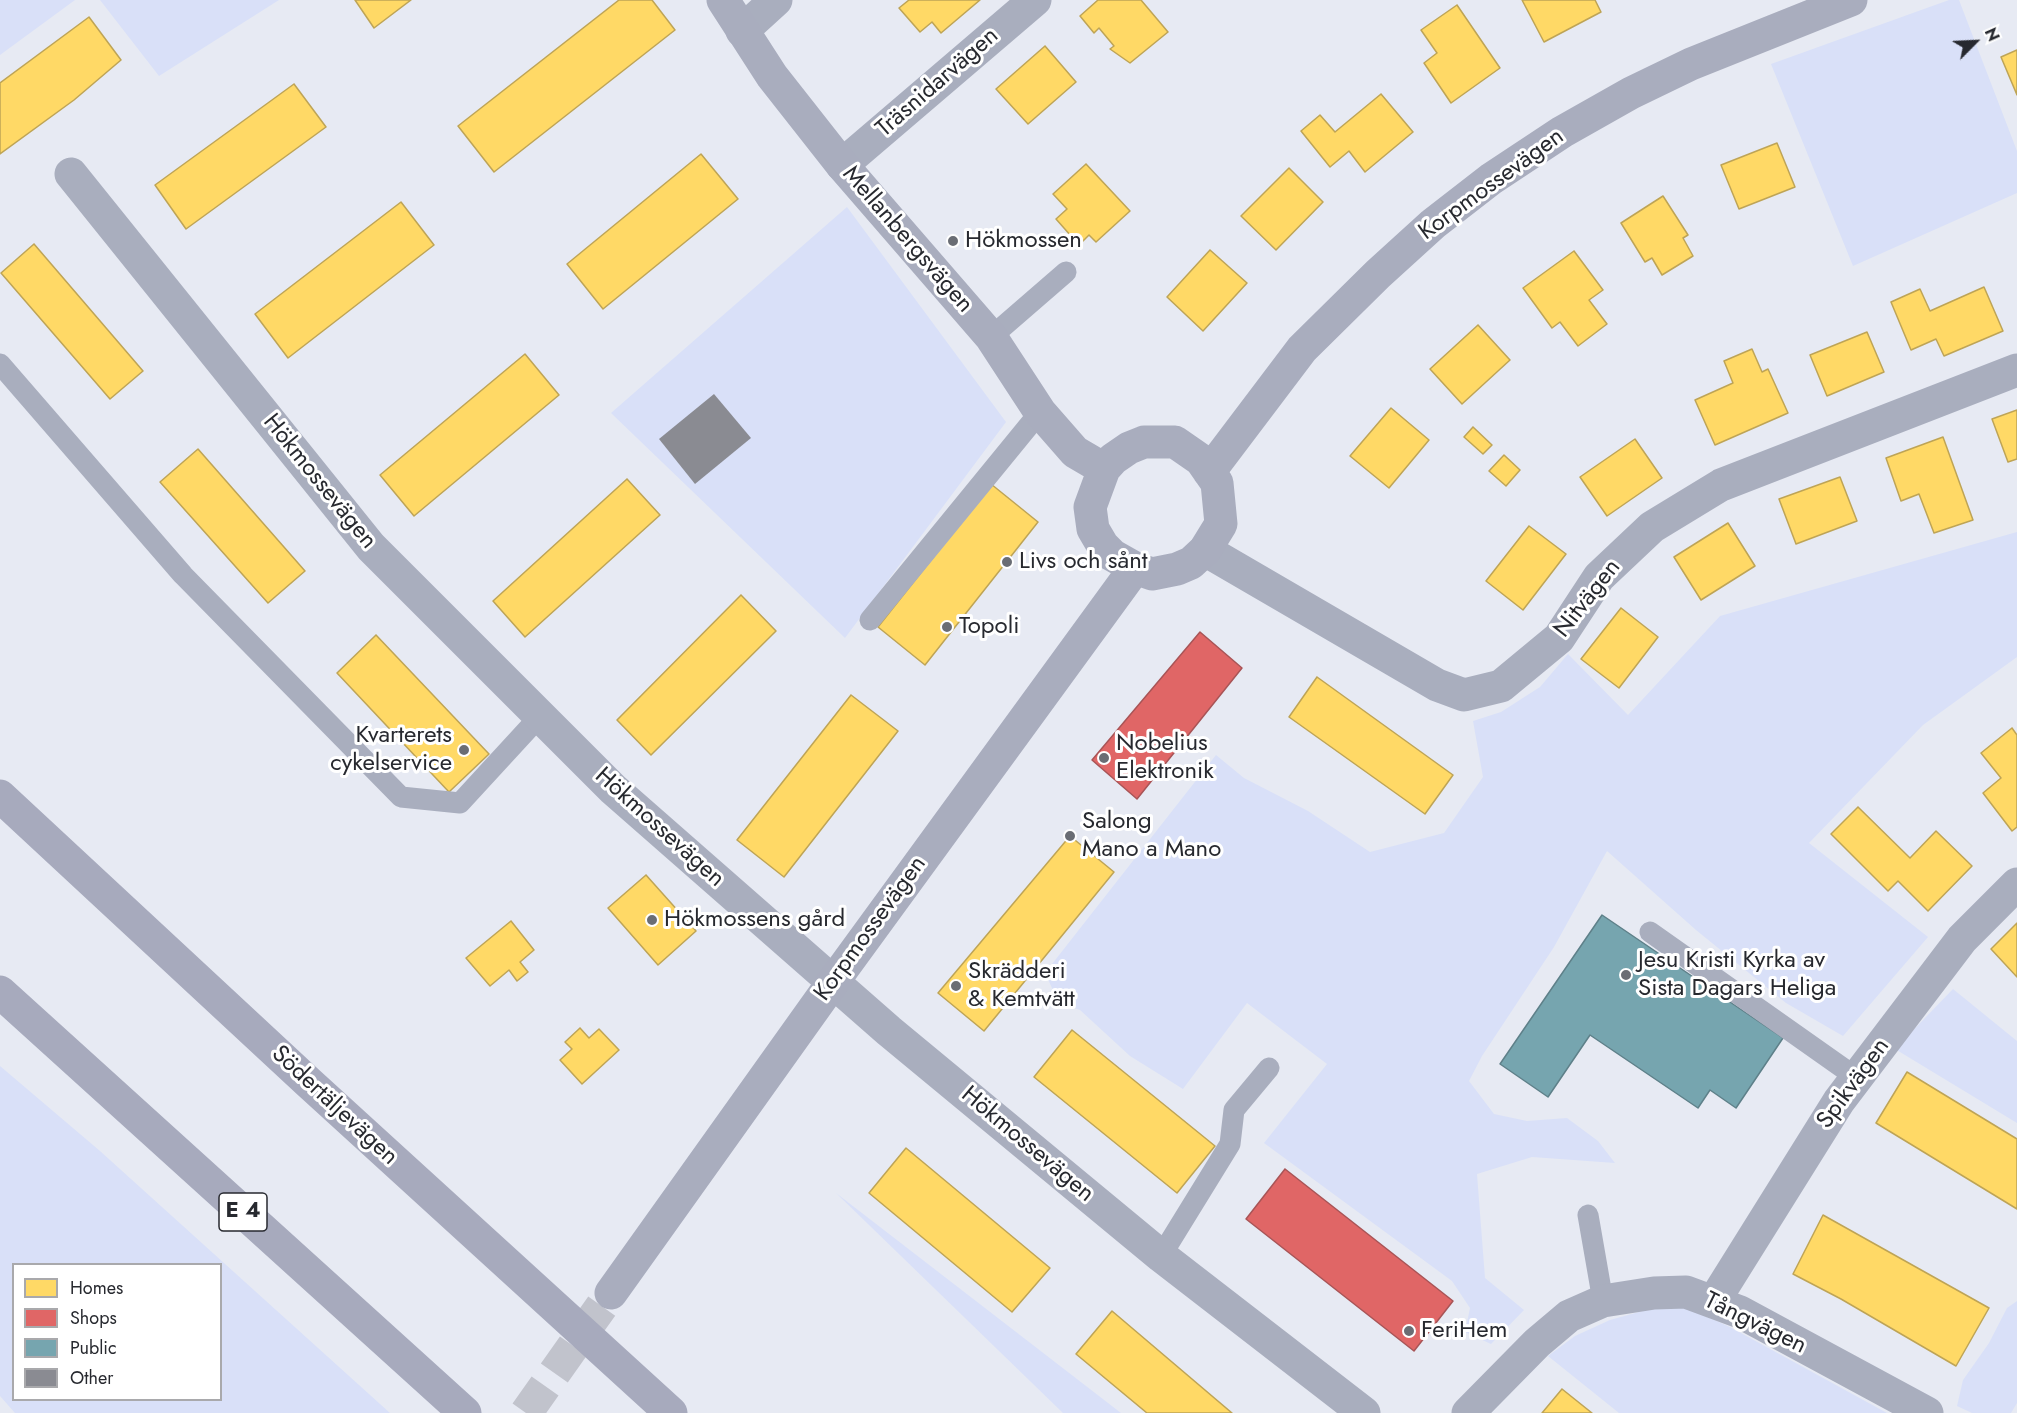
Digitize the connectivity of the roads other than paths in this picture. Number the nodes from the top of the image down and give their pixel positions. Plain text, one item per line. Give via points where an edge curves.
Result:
1 (723, 0) edge
2 (776, 0) edge
3 (1035, 0) edge
4 (1851, 0) edge
5 (742, 31) junction
6 (842, 165) junction
7 (71, 174) dead end
8 (1066, 272) dead end
9 (991, 337) junction
10 (0, 364) edge
11 (2017, 370) edge
12 (1040, 412) junction
13 (1104, 469) junction
14 (1209, 472) junction
15 (1205, 550) junction
16 (1135, 568) junction
17 (870, 620) dead end
18 (540, 716) junction
19 (0, 796) edge
20 (2017, 884) edge
21 (1650, 932) dead end
22 (833, 982) junction
23 (0, 992) edge
24 (1269, 1068) dead end
25 (1857, 1078) junction
26 (1588, 1215) dead end
27 (1161, 1256) junction
28 (611, 1293) tunnel mouth
29 (1603, 1301) junction
30 (1714, 1301) junction
31 (465, 1413) edge
32 (671, 1413) edge
33 (1364, 1413) edge
34 (1468, 1413) edge
35 (1927, 1413) edge

1 - 5 street, Mellanbergsvägen
2 - 5 street
3 - 6 street, Träsnidarvägen
4 - 14 street, Korpmossevägen via 1631,93 1491,179 1378,273 1302,350
5 - 6 street, Mellanbergsvägen
6 - 9 street, Mellanbergsvägen
7 - 18 street, Hökmossevägen via 371,547
8 - 9 lane
9 - 12 street, Mellanbergsvägen
10 - 18 lane via 183,574 401,797 460,802
11 - 15 street, Nitvägen via 1721,485 1652,527 1599,577 1559,638 1501,686 1464,694 1437,685
12 - 13 street, Mellanbergsvägen via 1075,452
12 - 17 lane
13 - 14 street via 1129,448 1144,442 1175,442 1201,460
13 - 16 street via 1090,507 1093,529 1112,555
14 - 15 street via 1217,483 1221,524
15 - 16 street via 1177,569 1152,574
16 - 22 street, Korpmossevägen
18 - 22 street, Hökmossevägen via 613,789
19 - 32 highway, Södertäljevägen
20 - 25 street, Spikvägen via 1962,939
21 - 25 lane
22 - 27 street, Hökmossevägen
22 - 28 street, Korpmossevägen
23 - 31 highway, E 4
24 - 27 lane via 1234,1110 1230,1144
25 - 30 street, Spikvägen
26 - 29 lane
27 - 33 street, Hökmossevägen
29 - 30 street, Tångvägen via 1686,1292
29 - 34 street, Tångvägen via 1569,1316
30 - 35 street, Tångvägen

